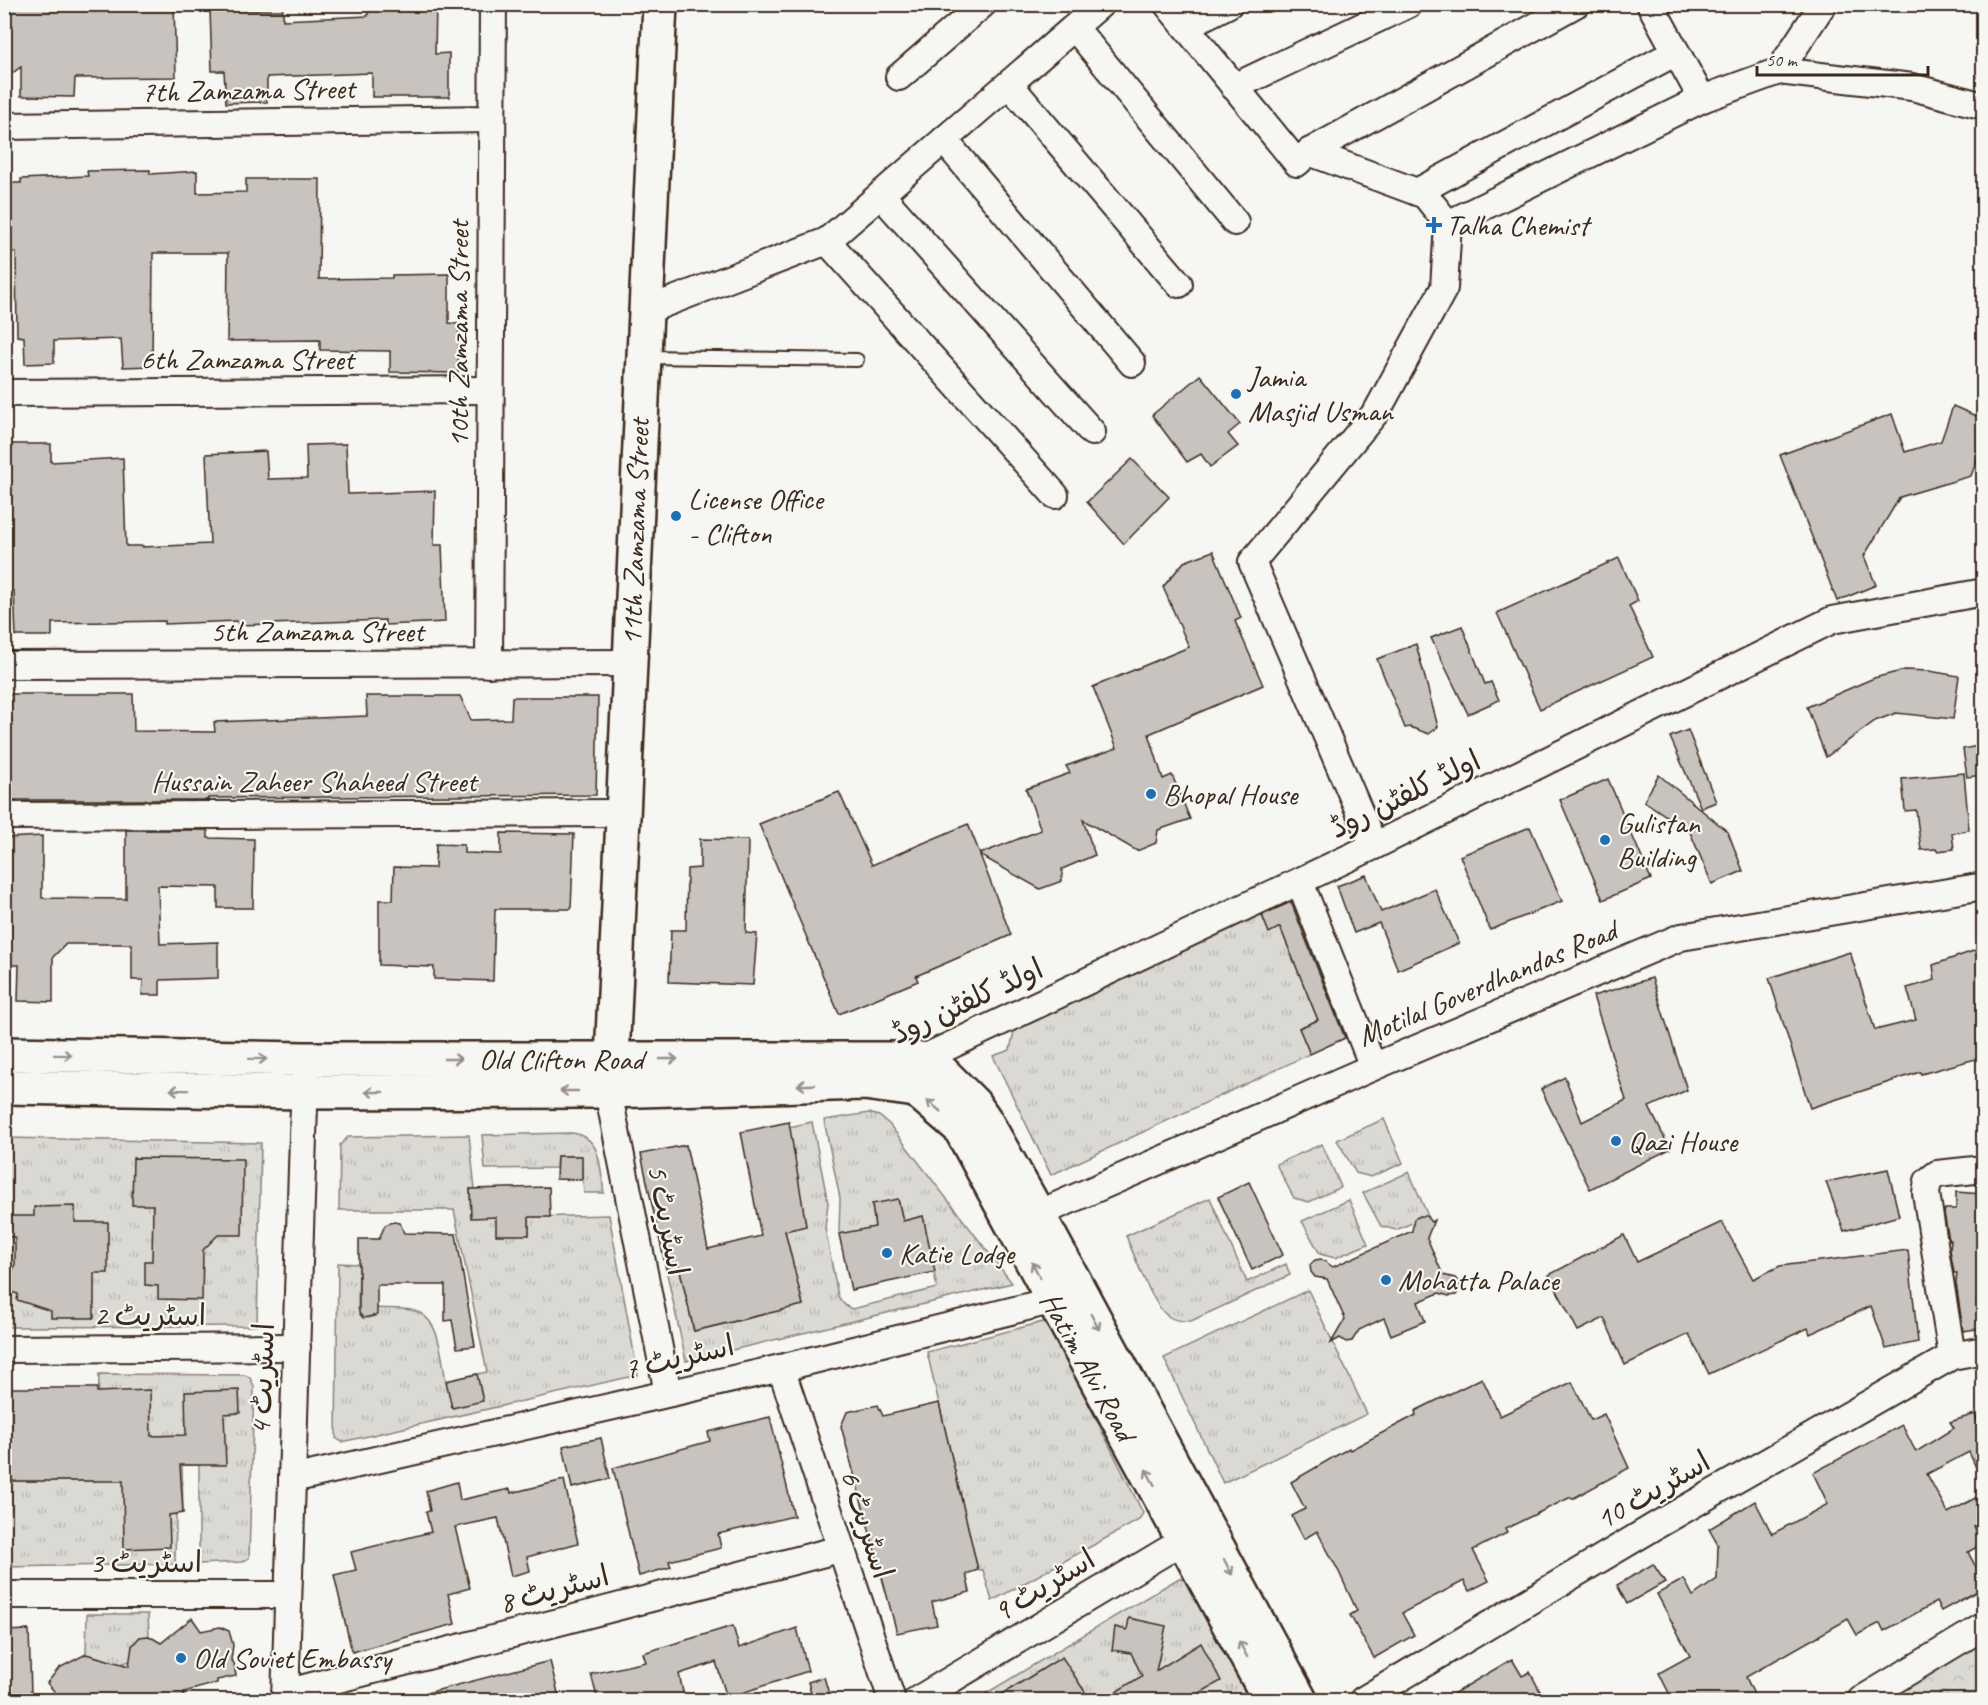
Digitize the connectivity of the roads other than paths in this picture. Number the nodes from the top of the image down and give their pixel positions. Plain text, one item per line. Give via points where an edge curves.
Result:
1 (493, 4) edge
2 (660, 4) edge
3 (983, 4) edge
4 (1101, 4) edge
5 (1167, 4) edge
6 (1229, 4) edge
7 (1409, 4) edge
8 (1576, 4) edge
9 (1650, 4) edge
10 (1823, 4) edge
11 (1185, 26) junction
12 (1075, 28) junction
13 (1676, 52) junction
14 (1779, 71) junction
15 (899, 77) dead end
16 (1009, 84) junction
17 (1234, 87) junction
18 (1702, 99) junction
19 (1983, 106) edge
20 (492, 119) junction
21 (4, 126) edge
22 (944, 140) junction
23 (1309, 152) junction
24 (1417, 192) junction
25 (881, 195) junction
26 (1235, 222) dead end
27 (1448, 224) junction
28 (827, 241) junction
29 (1179, 284) dead end
30 (645, 311) junction
31 (643, 357) junction
32 (857, 360) dead end
33 (1132, 363) dead end
34 (490, 390) junction
35 (4, 393) edge
36 (1092, 432) dead end
37 (1055, 495) dead end
38 (1983, 592) edge
39 (629, 663) junction
40 (489, 664) junction
41 (4, 665) edge
42 (623, 813) junction
43 (4, 816) edge
44 (1374, 846) junction
45 (1300, 882) junction
46 (1983, 886) edge
47 (4, 1054) edge
48 (305, 1059) junction
49 (921, 1059) junction
50 (1373, 1067) junction
51 (610, 1075) junction
52 (864, 1083) junction
53 (4, 1087) edge
54 (304, 1092) junction
55 (1983, 1169) edge
56 (1038, 1214) junction
57 (1066, 1297) junction
58 (297, 1347) junction
59 (4, 1348) edge
60 (1983, 1350) edge
61 (1952, 1356) junction
62 (781, 1368) junction
63 (668, 1393) junction
64 (292, 1479) junction
65 (1195, 1533) junction
66 (840, 1549) junction
67 (4, 1595) edge
68 (287, 1595) junction
69 (1983, 1626) edge
70 (285, 1697) edge
71 (892, 1701) edge
72 (916, 1701) edge
73 (1270, 1701) edge
74 (1300, 1701) edge
75 (1363, 1701) edge
76 (1861, 1701) edge

1 - 20 street, 10th Zamzama Street
2 - 30 street, 11th Zamzama Street
3 - 15 street
4 - 12 street
5 - 11 street
6 - 11 street
7 - 17 street
8 - 23 street
9 - 13 street
10 - 14 street
11 - 17 street
12 - 16 street
12 - 26 street
13 - 18 street
13 - 24 street
14 - 18 street
14 - 19 street via 1912,87
16 - 22 street
16 - 29 street
17 - 23 street via 1297,163
18 - 27 street
20 - 21 street, 7th Zamzama Street
20 - 34 street, 10th Zamzama Street
22 - 25 street
22 - 33 street
23 - 24 street
24 - 27 street via 1425,195
25 - 28 street
25 - 36 street
27 - 44 street via 1444,288 1377,411 1252,562
28 - 30 street
28 - 37 street
30 - 31 street, 11th Zamzama Street
31 - 32 lane
31 - 39 street, 11th Zamzama Street
34 - 35 street, 6th Zamzama Street
34 - 40 street, 10th Zamzama Street
38 - 44 street, اولڈ کلفٹن روڈ via 1832,620
39 - 40 street, 5th Zamzama Street
39 - 42 street, 11th Zamzama Street
40 - 41 street, 5th Zamzama Street
42 - 43 street, Hussain Zaheer Shaheed Street
42 - 51 street, 11th Zamzama Street
44 - 45 street, اولڈ کلفٹن روڈ
45 - 49 street, اولڈ کلفٹن روڈ
45 - 50 street
46 - 50 street, Motilal Goverdhandas Road via 1681,937
47 -> 48 street, Old Clifton Road
48 -> 51 street, Old Clifton Road
48 - 54 street, اسٹریٹ 4
51 -> 49 street, Old Clifton Road
49 - 52 street, اولڈ کلفٹن روڈ
49 - 56 street via 941,1071 974,1104
50 - 56 street, Motilal Goverdhandas Road
52 -> 51 street, Old Clifton Road
51 -> 54 street, Old Clifton Road
51 - 63 street, اسٹریٹ 5
57 -> 52 street, Hatim Alvi Road via 960,1128 916,1090
54 -> 53 street, Old Clifton Road
54 - 58 street, اسٹریٹ 4
55 - 61 street via 1937,1174 1928,1181 1926,1193
56 - 57 street, Hatim Alvi Road
57 - 62 street, اسٹریٹ 7
57 - 65 street, Hatim Alvi Road
58 - 59 street, اسٹریٹ 2
58 - 64 street, اسٹریٹ 4
60 - 61 street, اسٹریٹ 10
61 - 75 street, اسٹریٹ 10 via 1657,1525
62 - 63 street, اسٹریٹ 7
62 - 66 street, اسٹریٹ 6
63 - 64 street, اسٹریٹ 7
64 - 68 street, اسٹریٹ 4
65 - 72 street, اسٹریٹ 9
73 -> 65 street, Hatim Alvi Road
65 -> 74 street, Hatim Alvi Road
66 - 70 street, اسٹریٹ 8
66 - 71 street, اسٹریٹ 6
67 - 68 street, اسٹریٹ 3
68 - 70 street, اسٹریٹ 4
69 - 76 street

